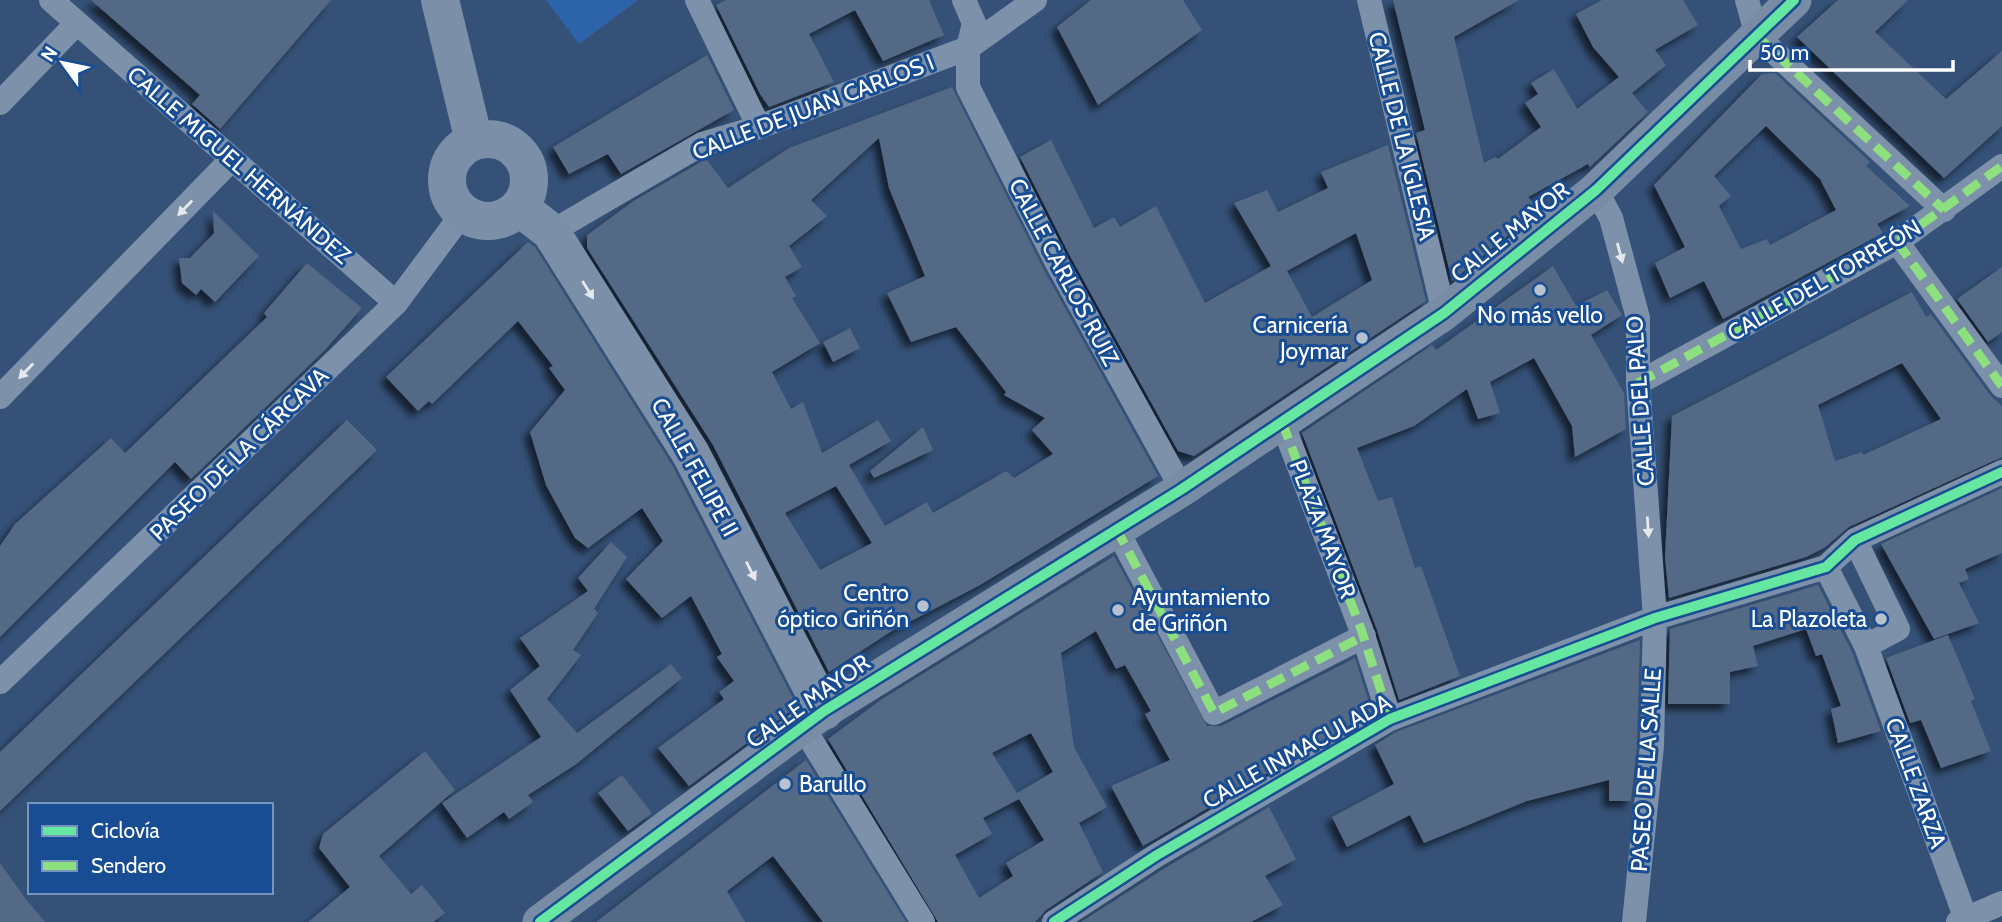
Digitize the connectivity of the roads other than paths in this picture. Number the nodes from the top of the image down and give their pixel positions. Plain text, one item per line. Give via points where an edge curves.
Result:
1 (51, 0) edge
2 (440, 0) edge
3 (696, 0) edge
4 (964, 0) edge
5 (1035, 0) edge
6 (1369, 0) edge
7 (1747, 0) edge
8 (1774, 12) edge
9 (77, 23) junction
10 (968, 48) junction
11 (0, 103) edge
12 (759, 127) junction
13 (474, 141) junction
14 (232, 159) junction
15 (1999, 174) edge
16 (1596, 190) junction
17 (519, 207) junction
18 (1944, 210) junction
19 (463, 213) junction
20 (551, 232) junction
21 (1897, 242) junction
22 (396, 303) junction
23 (1444, 313) junction
24 (1638, 383) junction
25 (2002, 386) edge
26 (0, 397) edge
27 (1274, 427) junction
28 (2002, 472) edge
29 (1182, 489) junction
30 (1114, 530) junction
31 (1856, 540) junction
32 (1826, 567) junction
33 (1654, 618) junction
34 (1364, 636) junction
35 (1867, 646) junction
36 (0, 682) edge
37 (814, 719) junction
38 (1390, 719) junction
39 (2002, 903) edge
40 (1063, 920) edge
41 (1962, 921) edge
42 (540, 922) edge
43 (923, 922) edge
44 (1634, 922) edge

1 - 9 street, CALLE MIGUEL HERNÁNDEZ
2 - 13 main road
3 - 12 street
4 - 10 street, CALLE CARLOS RUIZ via 974,23
5 - 10 street, CALLE DE JUAN CARLOS I
6 - 23 street, CALLE DE LA IGLESIA
7 - 8 street
8 - 16 street, CALLE MAYOR
8 - 18 street
9 - 11 street
9 - 14 street, CALLE MIGUEL HERNÁNDEZ
10 - 12 street, CALLE DE JUAN CARLOS I
10 - 29 street, CALLE CARLOS RUIZ via 968,87 1058,264
12 - 20 street, CALLE DE JUAN CARLOS I via 702,144
13 - 17 main road via 501,141 522,157 529,183
13 - 19 main road via 454,156 448,167 448,193
14 - 22 street, CALLE MIGUEL HERNÁNDEZ
14 -> 26 street
15 - 18 street, CALLE DEL TORREÓN
16 - 23 street, CALLE MAYOR
16 -> 24 street, CALLE DEL PALO via 1611,218 1638,318
17 - 19 main road via 492,221
17 - 20 main road, CALLE FELIPE II
18 - 21 street, CALLE DEL TORREÓN
19 - 22 street, PASEO DE LA CÁRCAVA
20 -> 37 main road, CALLE FELIPE II via 691,454
21 - 24 street, CALLE DEL TORREÓN
21 - 25 street
22 - 36 street, PASEO DE LA CÁRCAVA
23 - 27 street, CALLE MAYOR
24 -> 33 street, CALLE DEL PALO
27 - 29 street, CALLE MAYOR
27 - 34 street, PLAZA MAYOR
28 - 31 street
29 - 30 street, CALLE MAYOR
30 - 34 street via 1214,713
30 - 37 street, CALLE MAYOR
31 - 32 street
31 - 35 street via 1899,629
32 - 33 street, CALLE INMACULADA
32 - 35 street
33 - 38 street, CALLE INMACULADA
33 - 44 street, PASEO DE LA SALLE via 1653,746
34 - 38 street, PLAZA MAYOR
35 - 41 street, CALLE ZARZA
37 - 42 street, CALLE MAYOR
37 - 43 street
38 - 40 street, CALLE INMACULADA via 1157,855
39 - 41 street

